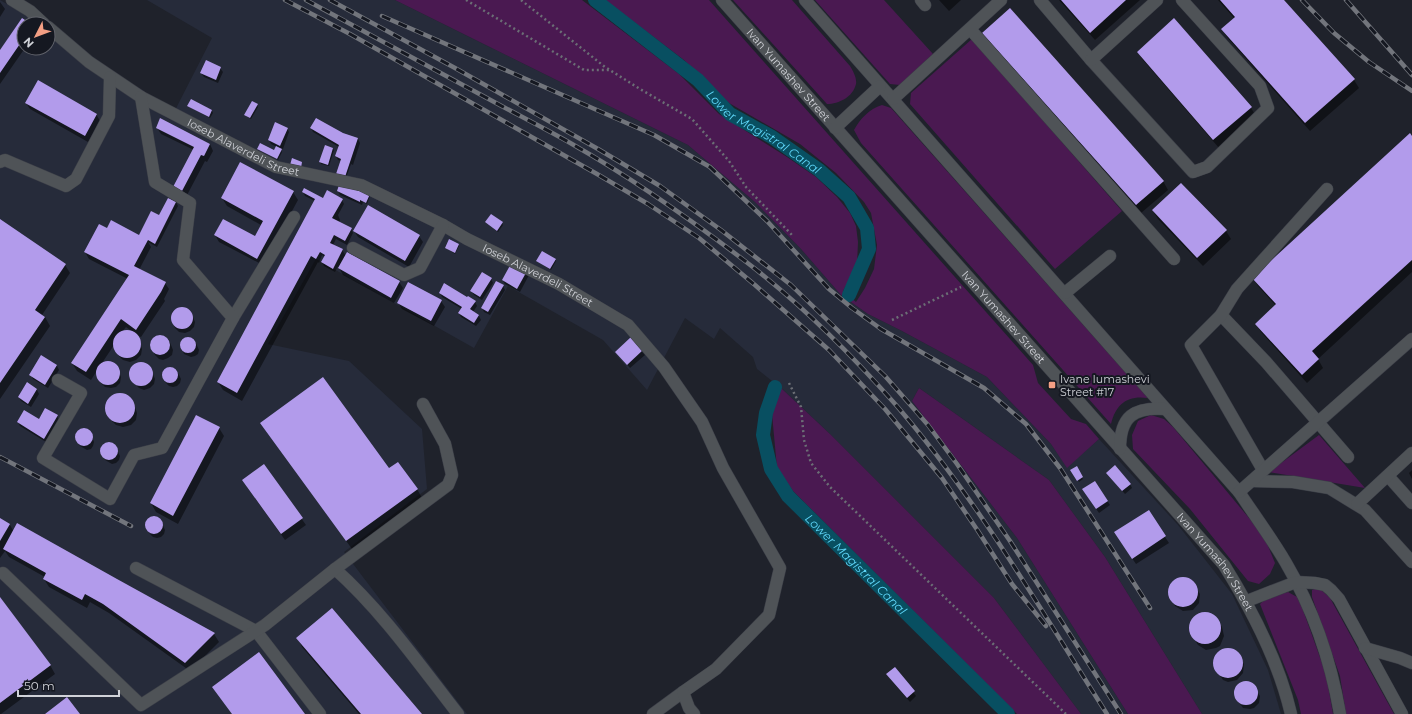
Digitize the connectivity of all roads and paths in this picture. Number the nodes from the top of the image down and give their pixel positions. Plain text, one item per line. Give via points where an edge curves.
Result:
1 (12, 0) edge
2 (466, 0) edge
3 (521, 0) edge
4 (722, 0) edge
5 (805, 0) edge
6 (1001, 0) edge
7 (1040, 0) edge
8 (1157, 0) edge
9 (1182, 0) edge
10 (35, 16) edge
11 (970, 29) junction
12 (56, 34) edge
13 (1091, 60) junction
14 (611, 70) junction
15 (110, 77) junction
16 (880, 86) junction
17 (141, 97) junction
18 (893, 99) junction
19 (835, 128) junction
20 (0, 162) edge
21 (1327, 189) dead end
22 (294, 217) dead end
23 (443, 225) junction
24 (792, 235) dead end
25 (353, 248) dead end
26 (1110, 256) dead end
27 (1174, 259) dead end
28 (972, 281) junction
29 (1065, 293) junction
30 (1221, 315) junction
31 (233, 318) junction
32 (892, 320) dead end
33 (1412, 339) edge
34 (58, 380) dead end
35 (789, 384) dead end
36 (423, 404) dead end
37 (1165, 409) junction
38 (1318, 423) junction
39 (1120, 448) junction
40 (1412, 454) edge
41 (1348, 457) dead end
42 (1263, 470) junction
43 (1388, 476) junction
44 (1252, 481) junction
45 (1239, 492) junction
46 (1412, 503) edge
47 (1357, 504) junction
48 (1412, 562) edge
49 (136, 568) dead end
50 (335, 569) junction
51 (3, 573) dead end
52 (1296, 582) junction
53 (1246, 601) junction
54 (256, 631) junction
55 (1365, 648) junction
56 (1412, 663) edge
57 (683, 692) junction
58 (140, 710) edge
59 (320, 714) edge
60 (458, 714) edge
61 (653, 714) edge
62 (694, 714) edge
63 (1066, 714) edge
64 (1291, 714) edge
65 (1340, 714) edge
66 (1402, 714) edge

1 - 10 street
2 - 14 path via 584,70
3 - 14 path
4 - 19 street, Ivan Yumashev Street
5 - 16 street
6 - 11 street
7 - 13 street
8 - 13 street
9 - 13 street via 1260,86 1268,108 1207,167 1192,172
11 - 18 street
11 - 27 street
12 - 15 street, Ioseb Alaverdeli Street
14 - 24 path via 692,119 729,161 746,186
15 - 17 street, Ioseb Alaverdeli Street
15 - 20 street via 109,116 76,179 66,186 5,160
16 - 18 street
16 - 19 street
17 - 23 street, Ioseb Alaverdeli Street via 276,167 361,185
17 - 31 street via 155,182 190,203 182,260
18 - 29 street
19 - 28 street, Ivan Yumashev Street
21 - 30 street via 1237,288
22 - 31 street
23 - 25 street via 420,268 404,275
23 - 57 street, Ioseb Alaverdeli Street via 559,284 628,325 664,367 702,422 723,468 780,568 769,615 716,669
26 - 29 street
28 - 32 path
28 - 39 street, Ivan Yumashev Street
29 - 37 street
30 - 38 street via 1266,362
30 - 42 street via 1191,345
31 - 34 street via 162,448 134,455 110,499 43,458 81,393
33 - 38 street
35 - 63 path via 801,407 804,440 811,463 830,487
36 - 50 street via 445,444 452,475 448,484
37 - 39 street via 1152,408 1133,414 1122,428
37 - 45 street
38 - 41 street
38 - 42 street
39 - 53 street, Ivan Yumashev Street via 1224,565
40 - 43 street
42 - 44 street
43 - 46 street
43 - 47 street
44 - 45 street
44 - 47 street via 1292,482 1329,488
45 - 52 street
47 - 48 street
49 - 54 street
50 - 54 street
50 - 60 street via 374,607
51 - 58 street
52 - 53 street
52 - 55 street via 1315,582 1331,590
52 - 65 street via 1318,631 1336,691
53 - 64 street, Ivan Yumashev Street via 1273,660
54 - 58 street
54 - 59 street
55 - 56 street
55 - 66 street
57 - 61 street, Ioseb Alaverdeli Street
57 - 62 street

